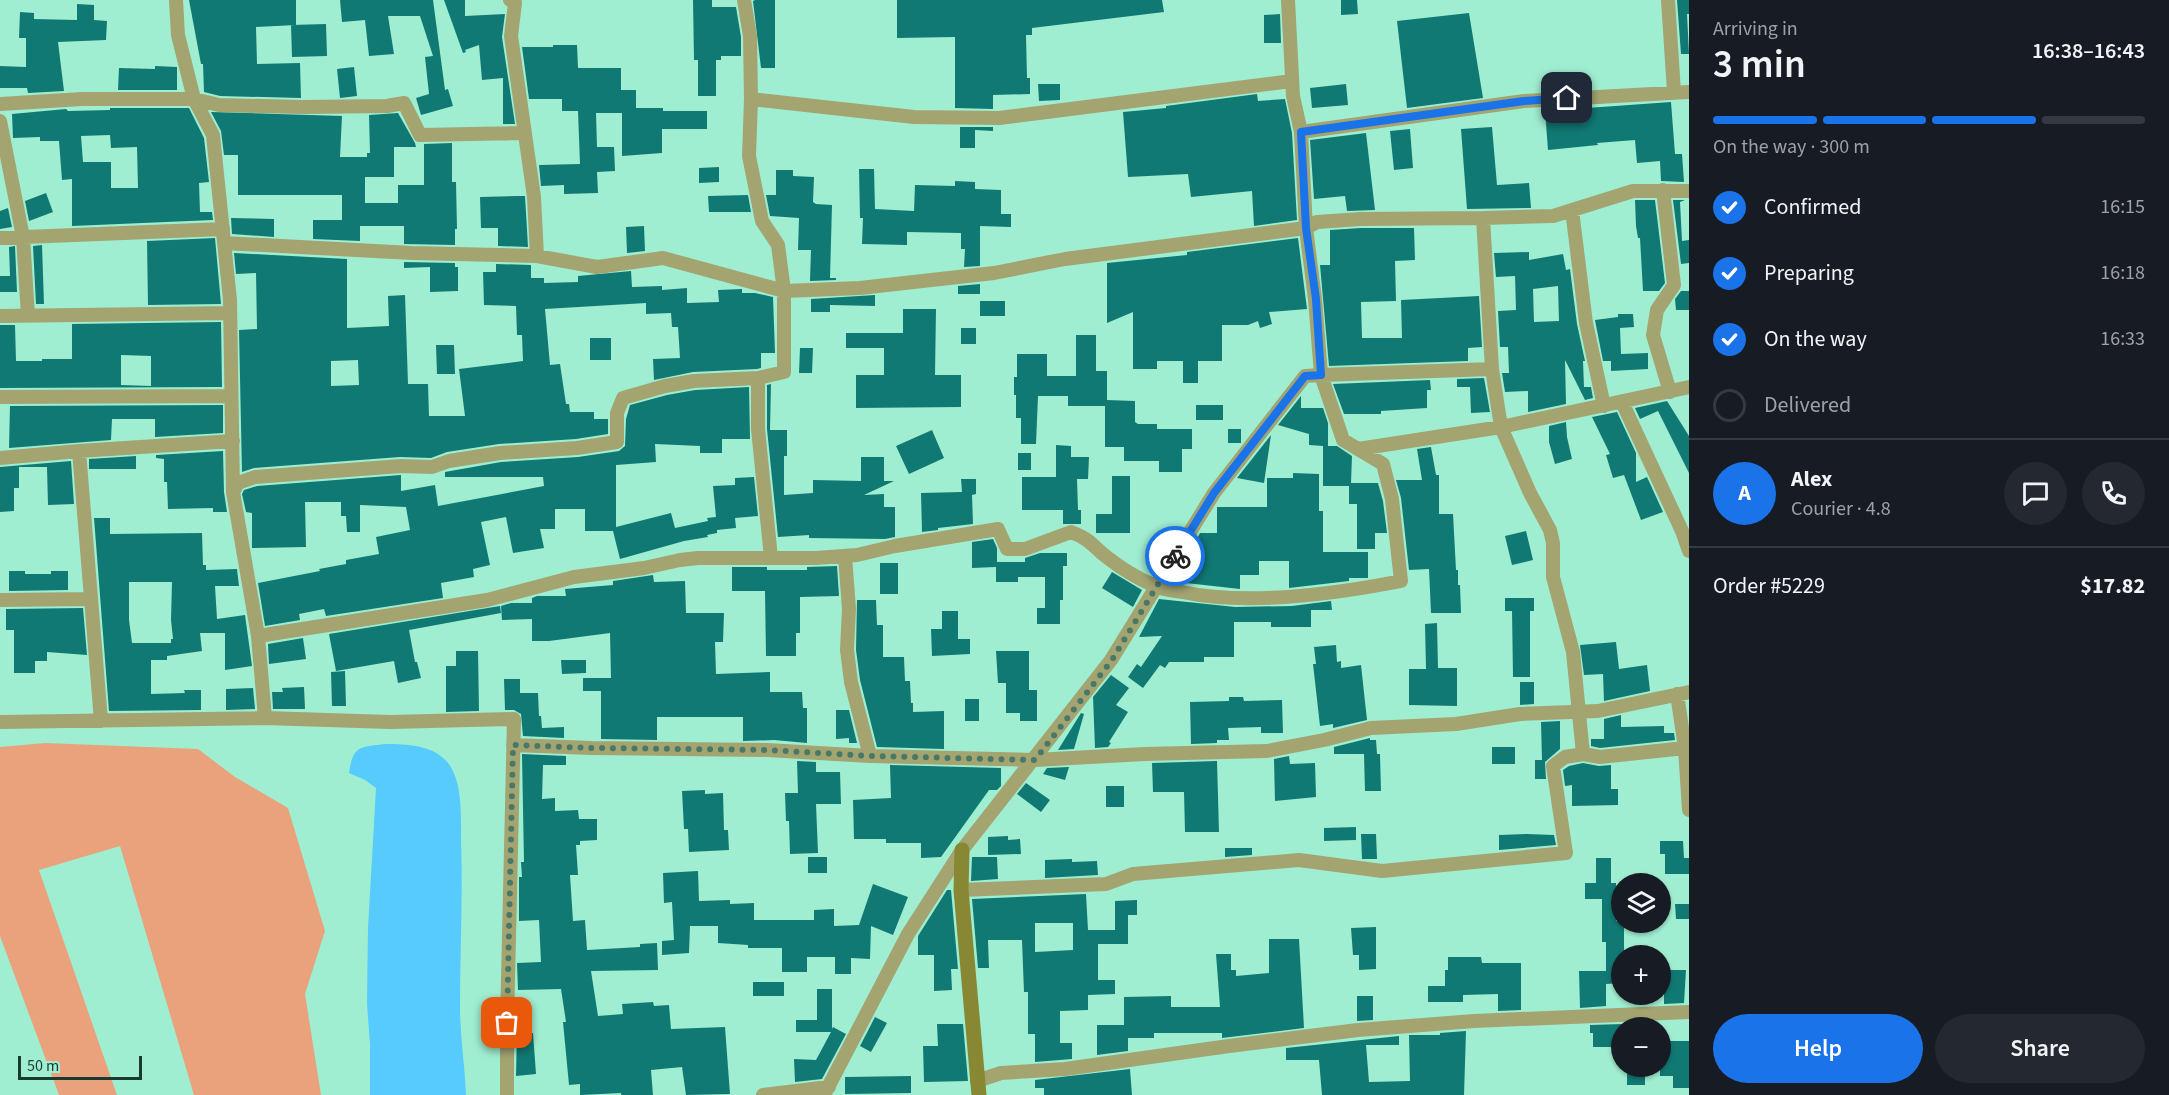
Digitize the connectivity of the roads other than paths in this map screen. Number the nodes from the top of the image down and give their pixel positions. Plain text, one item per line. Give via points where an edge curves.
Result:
1 (176, 0) edge
2 (510, 0) edge
3 (744, 0) edge
4 (1288, 0) edge
5 (1668, 0) edge
6 (1292, 81) junction
7 (1674, 92) junction
8 (1689, 92) edge
9 (194, 99) junction
10 (751, 99) junction
11 (0, 104) edge
12 (0, 121) edge
13 (1301, 132) junction
14 (525, 133) junction
15 (1664, 190) junction
16 (1689, 191) edge
17 (1572, 210) junction
18 (1483, 218) junction
19 (1306, 228) junction
20 (223, 236) junction
21 (23, 237) junction
22 (0, 238) edge
23 (537, 256) junction
24 (784, 291) junction
25 (230, 313) junction
26 (0, 316) edge
27 (28, 316) junction
28 (1492, 369) junction
29 (1321, 375) junction
30 (758, 378) junction
31 (1689, 387) edge
32 (1670, 392) junction
33 (231, 396) junction
34 (0, 397) edge
35 (1622, 402) junction
36 (1604, 406) junction
37 (1501, 427) junction
38 (233, 441) junction
39 (1358, 449) junction
40 (79, 451) junction
41 (0, 458) edge
42 (233, 492) junction
43 (1689, 551) edge
44 (845, 556) junction
45 (771, 558) junction
46 (1156, 587) junction
47 (90, 599) junction
48 (0, 600) edge
49 (258, 636) junction
50 (1683, 693) edge
51 (1580, 711) junction
52 (266, 718) junction
53 (101, 721) junction
54 (0, 722) edge
55 (513, 745) junction
56 (1685, 748) junction
57 (1583, 754) junction
58 (870, 756) junction
59 (1035, 760) junction
60 (1689, 810) edge
61 (962, 850) junction
62 (961, 890) junction
63 (1689, 1012) edge
64 (978, 1088) edge
65 (827, 1091) edge
66 (507, 1095) edge
67 (763, 1095) edge

1 - 9 street via 178,35
2 - 14 street via 515,3 511,36
3 - 10 street via 750,36
4 - 6 street
5 - 7 street
6 - 10 street via 999,118 914,117
6 - 13 street
7 - 8 street
7 - 13 street via 1524,101
9 - 11 street
9 - 14 street via 219,105 404,103 420,135
9 - 20 street via 213,135
10 - 24 street via 748,156 762,221 778,245
12 - 21 street
13 - 19 street
14 - 23 street
15 - 16 street
15 - 17 street via 1633,191
15 - 32 street via 1674,285 1657,310 1653,335
17 - 18 street via 1553,216
17 - 36 street via 1586,323
18 - 19 street via 1361,219 1317,222
18 - 28 street
19 - 24 street via 1065,259 994,273 860,288
19 - 29 street
20 - 21 street
20 - 23 street via 412,254
20 - 25 street
21 - 22 street
21 - 27 street
23 - 24 street via 597,267 663,258
24 - 30 street via 784,372
25 - 27 street
25 - 33 street
26 - 27 street
28 - 29 street
28 - 37 street
29 - 39 street via 1343,440
29 - 46 street via 1305,376 1263,428 1214,493
30 - 42 street via 694,381 623,398 617,413 617,442 500,453 432,467 401,465 255,477 238,483
30 - 45 street via 758,429
31 - 32 street
32 - 35 street
33 - 34 street
33 - 38 street
35 - 36 street
35 - 43 street
36 - 37 street
37 - 39 street
37 - 51 street via 1550,530 1553,577 1573,652
38 - 40 street
38 - 42 street
39 - 46 street via 1383,464 1392,499 1401,581 1308,595 1235,597 1201,596
40 - 41 street
40 - 47 street
42 - 49 street
44 - 45 street
44 - 46 street via 998,530 1007,549 1025,549 1071,532 1087,538 1106,557
44 - 58 street via 851,682
45 - 49 street via 698,558 574,577 488,600
46 - 59 street via 1112,660
47 - 48 street
47 - 53 street
49 - 52 street
50 - 51 street via 1598,711
50 - 56 street
51 - 57 street
51 - 59 street via 1371,728 1267,751
52 - 53 street
52 - 55 street via 390,722 514,719
53 - 54 street
55 - 58 street
55 - 66 street
56 - 57 street via 1600,757
56 - 60 street
57 - 62 street via 1553,766 1566,854 1382,871 1299,860 1133,874 1106,884
58 - 59 street
59 - 61 street
61 - 62 street
61 - 65 street via 908,934
62 - 64 street
63 - 64 street via 1474,1020 1358,1030 1065,1069 1001,1073
65 - 67 street

